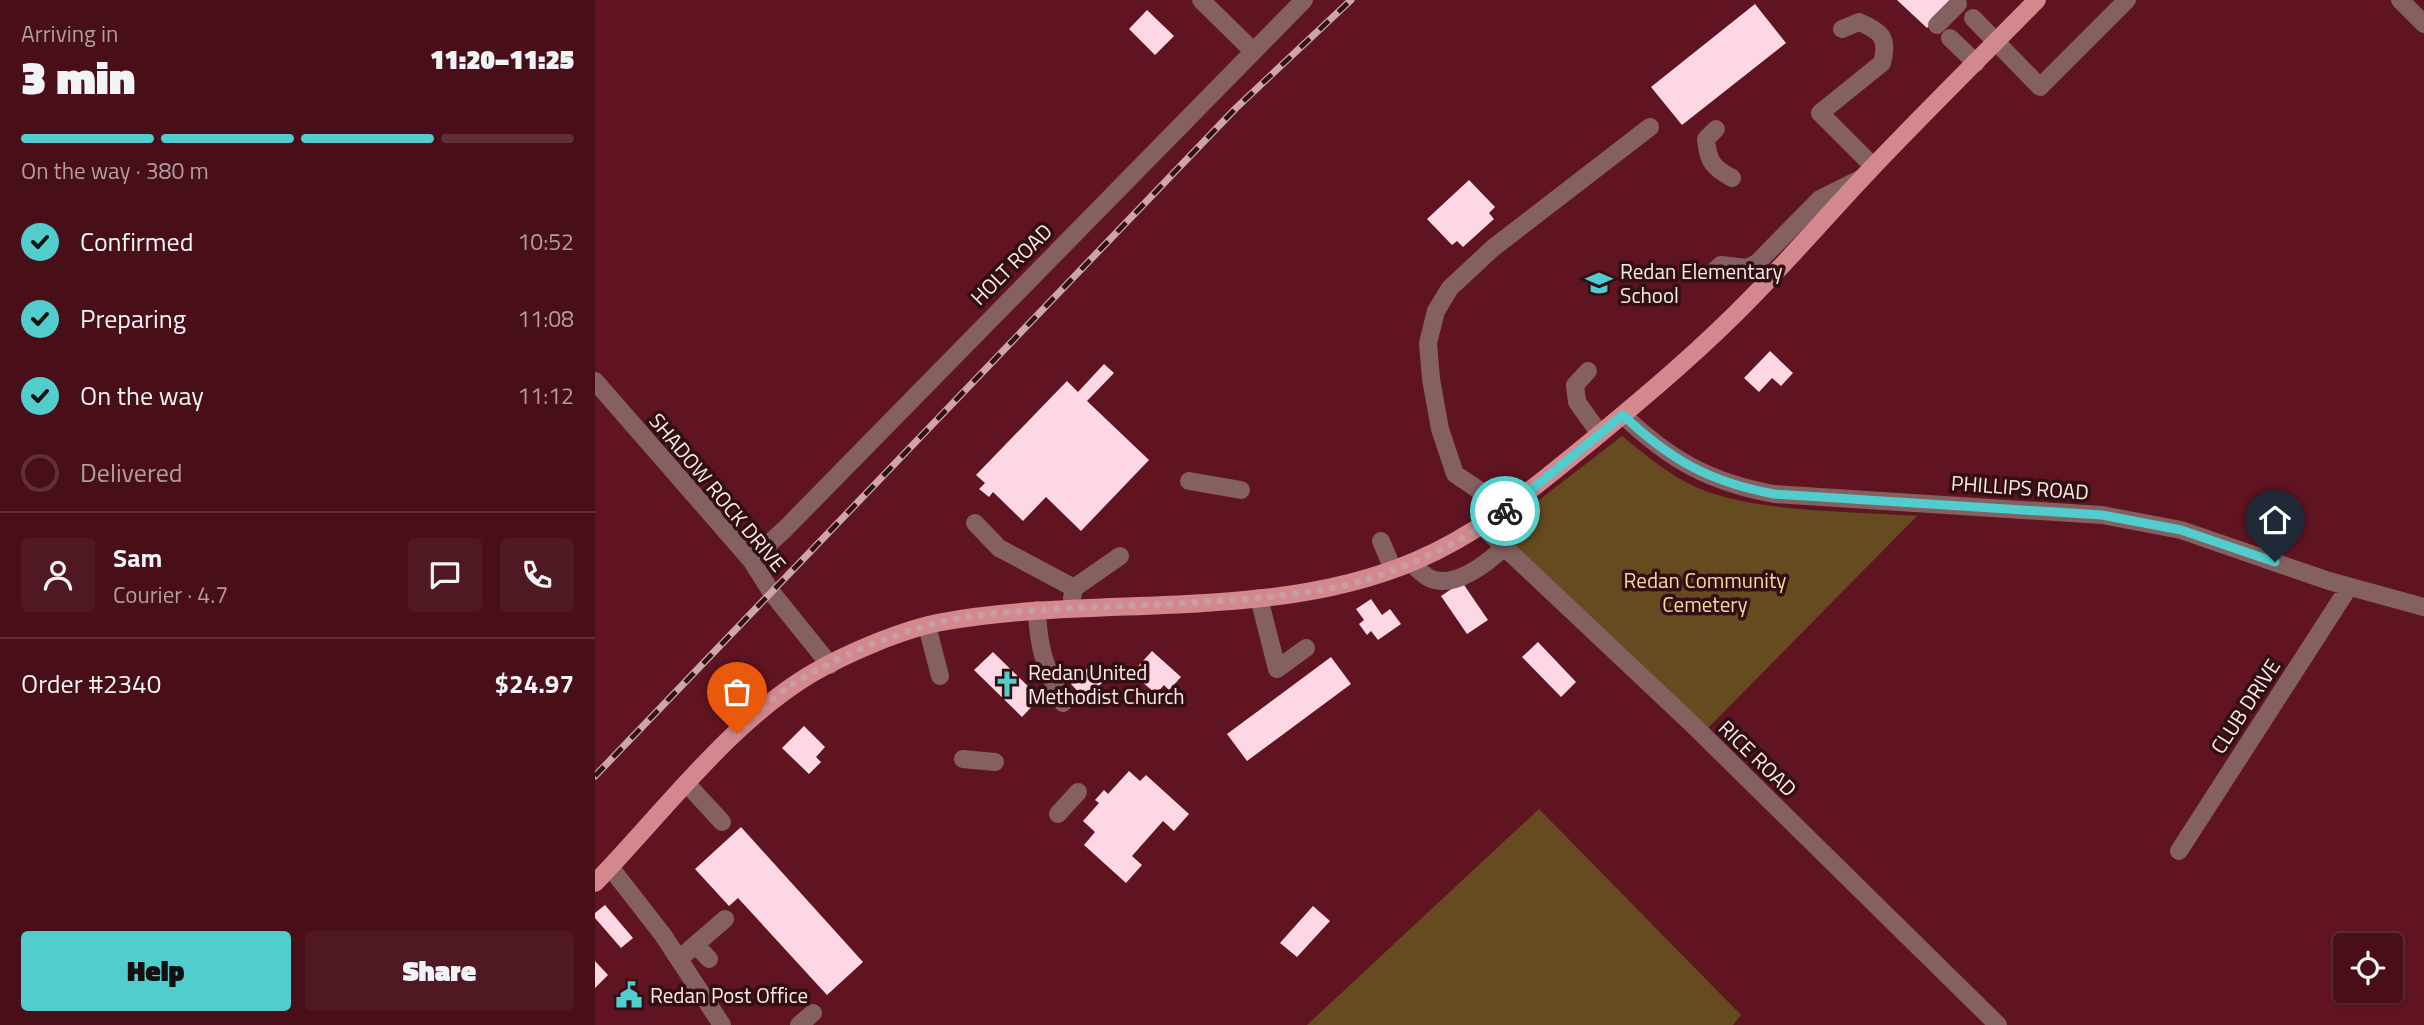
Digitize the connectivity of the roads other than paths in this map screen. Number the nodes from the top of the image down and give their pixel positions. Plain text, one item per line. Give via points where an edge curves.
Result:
1 (1201, 0) edge
2 (1304, 0) edge
3 (2037, 0) edge
4 (2127, 0) edge
5 (2400, 0) edge
6 (1958, 4) dead end
7 (1973, 18) dead end
8 (2424, 24) edge
9 (1937, 25) dead end
10 (1843, 29) dead end
11 (1949, 38) dead end
12 (1997, 41) junction
13 (1253, 51) junction
14 (1976, 63) junction
15 (1650, 127) dead end
16 (1716, 129) dead end
17 (1868, 172) junction
18 (1732, 178) dead end
19 (1712, 273) dead end
20 (1588, 372) dead end
21 (595, 381) edge
22 (1623, 415) junction
23 (1600, 434) junction
24 (1189, 481) dead end
25 (1241, 490) dead end
26 (1507, 509) junction
27 (975, 523) dead end
28 (1483, 527) junction
29 (1381, 541) dead end
30 (1505, 546) junction
31 (1120, 556) dead end
32 (751, 559) junction
33 (1411, 563) junction
34 (1393, 569) junction
35 (2349, 587) junction
36 (1074, 588) junction
37 (1259, 598) junction
38 (2424, 607) edge
39 (1070, 608) junction
40 (1037, 610) junction
41 (927, 626) junction
42 (1306, 648) dead end
43 (830, 665) junction
44 (940, 676) dead end
45 (1063, 703) dead end
46 (963, 759) dead end
47 (995, 762) dead end
48 (687, 784) junction
49 (1078, 792) dead end
50 (1058, 814) dead end
51 (722, 822) dead end
52 (2179, 851) dead end
53 (610, 867) junction
54 (595, 883) edge
55 (725, 919) dead end
56 (696, 945) junction
57 (679, 959) junction
58 (709, 959) dead end
59 (813, 1013) dead end
60 (722, 1025) edge
61 (799, 1025) edge
62 (1998, 1025) edge

1 - 13 street
2 - 13 street, HOLT ROAD
3 - 12 main road
4 - 12 street via 2041,87
5 - 8 street
6 - 9 street
7 - 12 street
10 - 17 street via 1859,22 1873,27 1884,39 1882,63 1820,113
11 - 14 street
12 - 14 main road
13 - 32 street, HOLT ROAD
14 - 17 main road
15 - 26 street via 1493,248 1450,288 1436,311 1428,343 1431,379 1440,429 1455,474
16 - 18 street via 1706,139 1708,157
17 - 19 street via 1820,199 1757,263 1747,268 1721,265
17 - 22 main road via 1747,303
20 - 23 street via 1575,385 1577,402
21 - 32 street, SHADOW ROCK DRIVE
22 - 23 main road
22 - 35 street, PHILLIPS ROAD via 1678,461 1741,488 1774,494 2102,515 2228,544
23 - 26 main road
24 - 25 street
26 - 28 main road
27 - 36 street via 999,548
28 - 30 street, RICE ROAD
28 - 33 main road
29 - 34 street
30 - 33 street via 1466,575 1448,580 1429,578
30 - 62 street, RICE ROAD
31 - 36 street
32 - 43 street, SHADOW ROCK DRIVE
33 - 34 main road
34 - 37 main road via 1334,588
35 - 38 street, PHILLIPS ROAD
35 - 52 street, CLUB DRIVE
36 - 39 street
37 - 39 main road
37 - 42 street via 1277,669
39 - 40 main road
40 - 41 main road
40 - 45 street via 1038,642
41 - 43 main road
41 - 44 street
43 - 48 main road via 771,700
46 - 47 street
48 - 51 street
48 - 53 main road
49 - 50 street
53 - 54 main road
53 - 57 street
55 - 56 street
56 - 57 street
56 - 58 street
57 - 60 street
59 - 61 street

